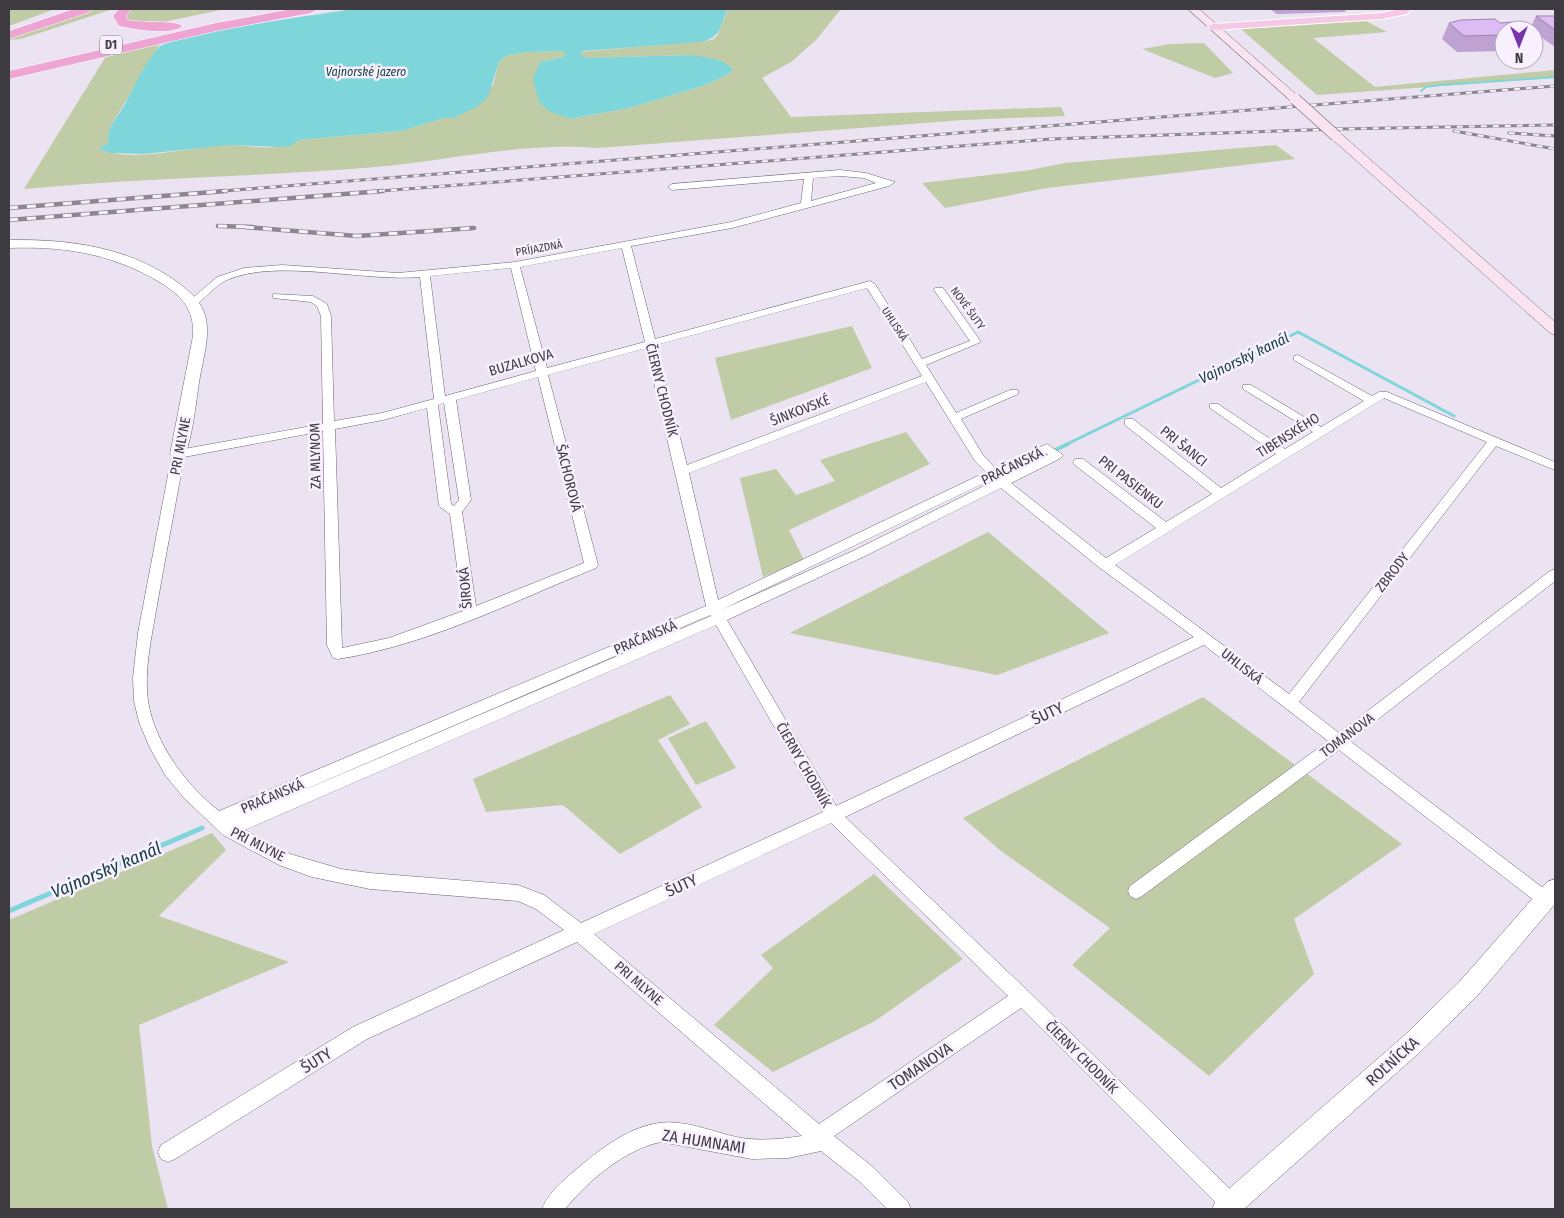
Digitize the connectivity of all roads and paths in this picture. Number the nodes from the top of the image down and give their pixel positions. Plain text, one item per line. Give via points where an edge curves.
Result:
1 (86, 9) edge
2 (126, 9) edge
3 (257, 9) edge
4 (278, 9) edge
5 (312, 9) edge
6 (1406, 9) edge
7 (1197, 12) edge
8 (213, 23) junction
9 (1238, 25) junction
10 (178, 26) junction
11 (1214, 27) junction
12 (9, 35) edge
13 (1225, 37) junction
14 (74, 60) junction
15 (9, 63) edge
16 (9, 68) edge
17 (9, 75) edge
18 (809, 174) junction
19 (672, 187) dead end
20 (806, 204) junction
21 (9, 244) edge
22 (626, 245) junction
23 (514, 265) junction
24 (425, 274) junction
25 (870, 284) joint
26 (939, 290) dead end
27 (277, 296) dead end
28 (193, 302) junction
29 (1555, 330) edge
30 (650, 342) junction
31 (1298, 358) dead end
32 (921, 364) junction
33 (542, 372) junction
34 (928, 376) junction
35 (1247, 387) dead end
36 (1014, 392) dead end
37 (441, 401) junction
38 (1372, 401) junction
39 (1214, 406) dead end
40 (954, 418) junction
41 (1129, 422) dead end
42 (330, 427) junction
43 (1321, 432) junction
44 (1494, 441) junction
45 (178, 454) junction
46 (1284, 455) junction
47 (1080, 462) dead end
48 (1555, 466) edge
49 (682, 470) junction
50 (999, 478) junction
51 (1220, 494) junction
52 (456, 512) junction
53 (1164, 527) junction
54 (1105, 565) junction
55 (1555, 574) edge
56 (716, 613) junction
57 (470, 614) junction
58 (1205, 638) junction
59 (338, 654) joint
60 (1290, 704) junction
61 (1338, 742) junction
62 (833, 815) junction
63 (222, 825) junction
64 (1136, 891) dead end
65 (1550, 894) edge
66 (579, 932) junction
67 (1022, 997) junction
68 (820, 1137) junction
69 (168, 1152) dead end
70 (1228, 1207) edge
71 (552, 1209) edge
72 (901, 1209) edge

1 - 12 highway
2 - 10 highway via 119,16 124,23
3 - 10 highway, D1
4 - 8 highway, D1
5 - 14 highway via 216,27
6 - 9 main road via 1388,15
7 - 9 main road
7 - 11 main road
8 - 14 highway
8 - 16 highway, D1
9 - 11 main road
9 - 13 main road via 1227,30
10 - 15 highway, D1
11 - 13 main road
13 - 29 main road, bridge
14 - 17 highway
18 - 19 street
18 - 20 street
18 - 20 street, PRÍJAZDNÁ via 856,174 889,183
20 - 22 street, PRÍJAZDNÁ via 746,222
21 - 28 street via 57,244 109,253 136,263 184,292
22 - 23 street, PRÍJAZDNÁ
22 - 30 street, ČIERNY CHODNÍK
23 - 24 street, PRÍJAZDNÁ
23 - 33 street, ŠACHOROVÁ
24 - 28 street, PRÍJAZDNÁ via 372,276 282,268 257,270 221,279
24 - 37 street, ŠIROKÁ
25 - 30 street, BUZALKOVA
25 - 32 street, UHLISKÁ
26 - 32 street, NOVÉ ŠUTY via 976,342
27 - 42 street, ZA MLYNOM via 313,299 322,304 326,316
28 - 45 street, PRI MLYNE via 200,329
30 - 33 street, BUZALKOVA
30 - 49 street, ČIERNY CHODNÍK
31 - 38 street
32 - 34 street, UHLISKÁ
33 - 37 street, BUZALKOVA
33 - 57 street, ŠACHOROVÁ via 591,565
34 - 40 street, UHLISKÁ
34 - 49 street, ŠINKOVSKÉ
35 - 43 street
36 - 40 street
37 - 42 street, BUZALKOVA
37 - 52 street, ŠIROKÁ via 465,500
37 - 52 street, ŠIROKÁ via 445,506
38 - 43 street, TIBENSKÉHO
38 - 44 street, TIBENSKÉHO via 1383,394
39 - 46 street
40 - 50 street, UHLISKÁ via 979,458
41 - 51 street, PRI ŠANCI
42 - 45 street, BUZALKOVA
42 - 59 street, ZA MLYNOM via 334,645
43 - 46 street, TIBENSKÉHO
44 - 48 street
44 - 60 street, ZBRODY
45 - 63 street, PRI MLYNE via 142,648 141,700 148,728 166,761 180,782
46 - 51 street, TIBENSKÉHO
47 - 53 street, PRI PASIENKU
49 - 56 street, ČIERNY CHODNÍK
50 - 54 street, UHLISKÁ
50 - 56 street, PRAČANSKÁ
51 - 53 street, TIBENSKÉHO
52 - 57 street, ŠIROKÁ
53 - 54 street, TIBENSKÉHO
54 - 58 street, UHLISKÁ
55 - 61 street, TOMANOVA
56 - 62 street, ČIERNY CHODNÍK
56 - 63 street, PRAČANSKÁ
57 - 59 street, ŠIROKÁ via 422,633 362,651
58 - 60 street, UHLISKÁ
58 - 62 street, ŠUTY
60 - 61 street, UHLISKÁ
61 - 64 street, TOMANOVA
61 - 65 street, UHLISKÁ
62 - 66 street, ŠUTY
62 - 67 street, ČIERNY CHODNÍK
63 - 66 street, PRI MLYNE via 290,861 342,876 524,895 558,914
65 - 70 street, ROĽNÍCKA via 1469,988 1413,1043
66 - 68 street, PRI MLYNE
66 - 69 street, ŠUTY via 360,1034
67 - 68 street, TOMANOVA via 827,1129
67 - 70 street, ČIERNY CHODNÍK
68 - 71 street, ZA HUMNAMI via 815,1144 765,1150 661,1132 643,1136 587,1173
68 - 72 street, PRI MLYNE via 866,1174

